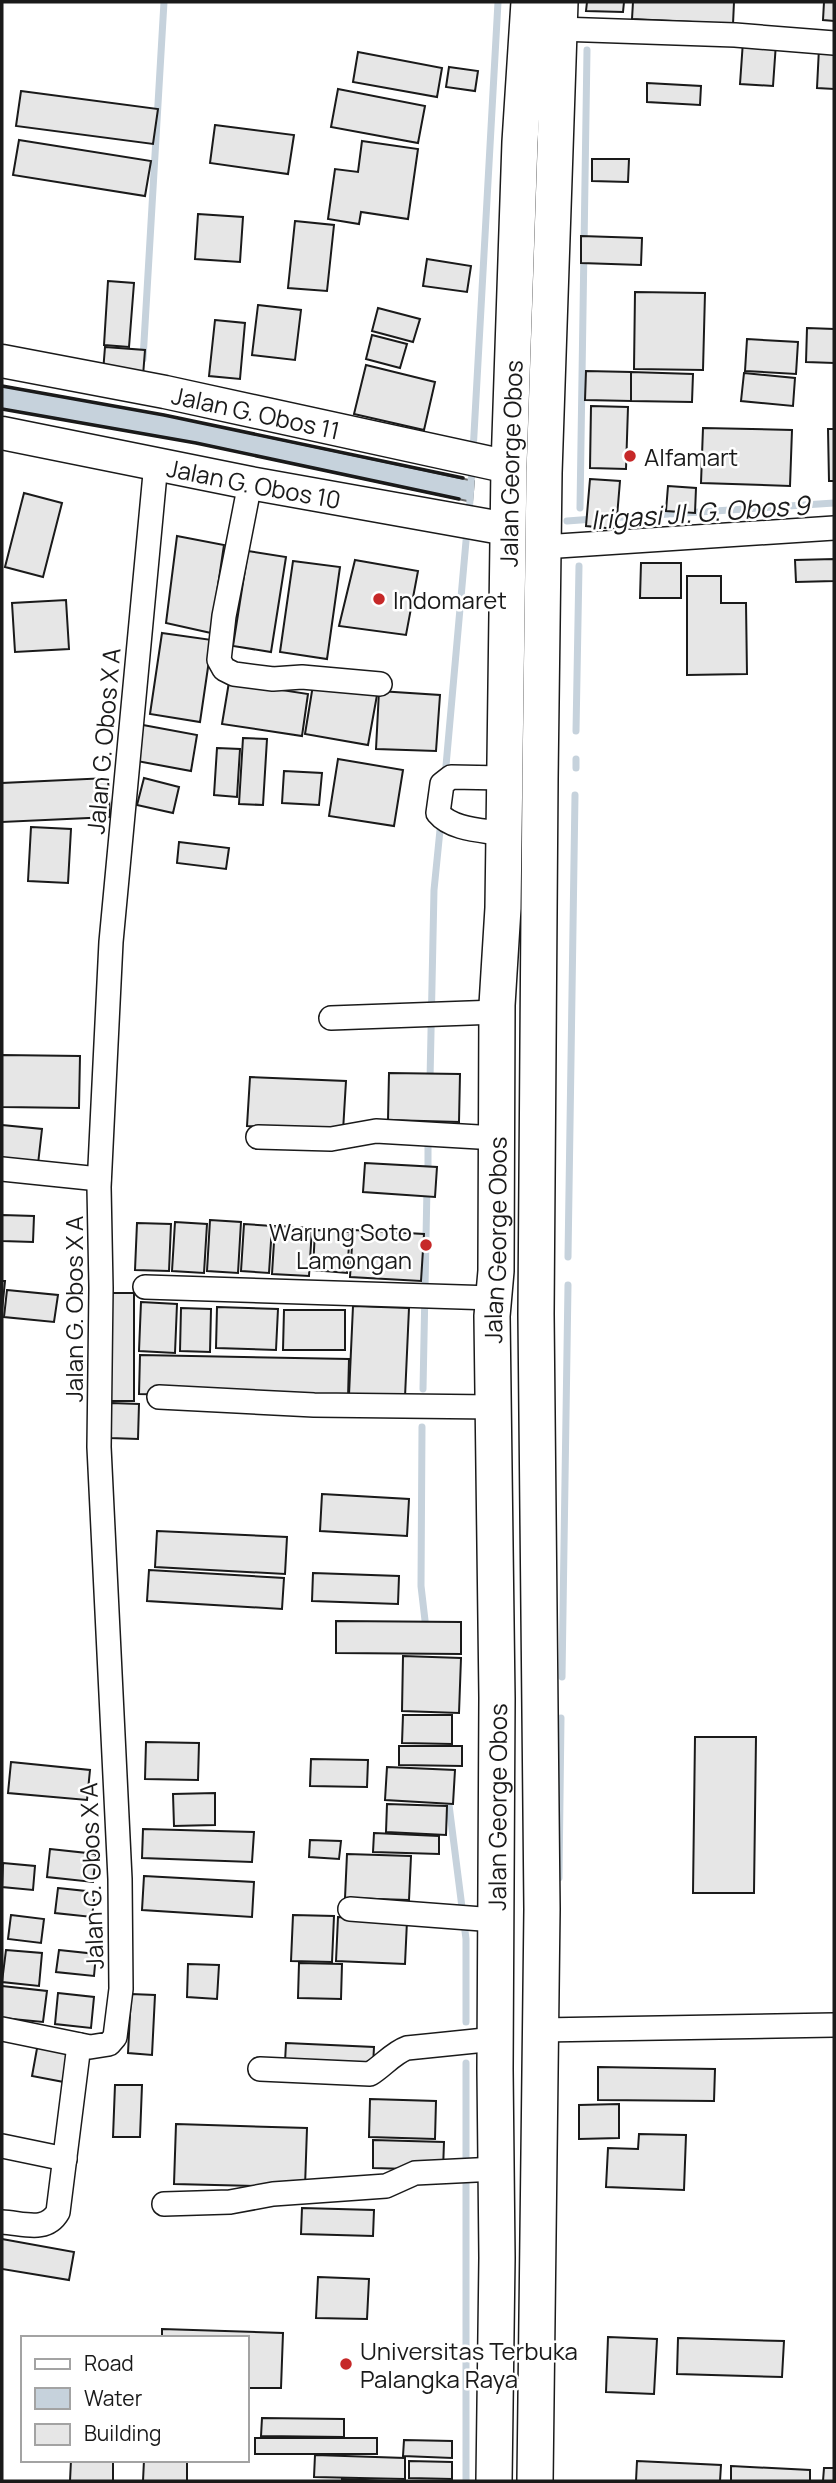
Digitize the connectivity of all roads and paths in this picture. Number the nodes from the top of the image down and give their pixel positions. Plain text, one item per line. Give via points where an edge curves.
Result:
1 (529, 2) edge
2 (560, 15) edge
3 (834, 43) edge
4 (2, 361) edge
5 (2, 433) edge
6 (156, 463) junction
7 (487, 463) junction
8 (250, 483) junction
9 (482, 525) junction
10 (834, 528) edge
11 (543, 547) junction
12 (380, 684) dead end
13 (504, 778) junction
14 (504, 834) junction
15 (497, 1012) junction
16 (331, 1018) dead end
17 (258, 1137) dead end
18 (496, 1138) junction
19 (2, 1169) edge
20 (99, 1179) junction
21 (145, 1287) dead end
22 (493, 1298) junction
23 (159, 1397) dead end
24 (494, 1407) junction
25 (350, 1909) dead end
26 (495, 1920) junction
27 (834, 2025) edge
28 (2, 2029) edge
29 (541, 2031) junction
30 (495, 2039) junction
31 (79, 2045) junction
32 (260, 2069) dead end
33 (2, 2146) edge
34 (65, 2159) junction
35 (496, 2169) junction
36 (164, 2204) dead end
37 (2, 2221) edge
38 (495, 2358) junction
39 (536, 2360) junction
40 (494, 2481) edge
41 (535, 2481) edge

1 - 7 main road, Jalan George Obos via 516,301
2 - 3 street
2 - 11 main road, Jalan George Obos
4 - 7 street, Jalan G. Obos 11
5 - 6 street, Jalan G. Obos 10
6 - 8 street, Jalan G. Obos 10
6 - 20 street, Jalan G. Obos X A via 111,942
7 - 9 main road, Jalan George Obos
8 - 9 street, Jalan G. Obos 10
8 - 12 street via 224,616 219,660 224,668 273,680 302,677
9 - 13 main road, Jalan George Obos
10 - 11 street
11 - 29 main road, Jalan George Obos via 536,1314
13 - 14 main road, Jalan George Obos
13 - 14 street via 452,777 442,784 438,813 454,824
14 - 15 main road, Jalan George Obos
15 - 16 street
15 - 18 main road, Jalan George Obos
17 - 18 street via 331,1139 376,1131
18 - 22 main road, Jalan George Obos
19 - 20 street
20 - 31 street, Jalan G. Obos X A via 99,1447 121,1989 115,2037 103,2046
21 - 22 street
22 - 24 main road, Jalan George Obos
23 - 24 street
24 - 26 main road, Jalan George Obos
25 - 26 street
26 - 30 main road, Jalan George Obos
27 - 29 street
28 - 31 street, Jalan G. Obos X A
29 - 39 main road, Jalan George Obos
30 - 32 street via 407,2048 370,2074
30 - 35 main road, Jalan George Obos
31 - 34 street
33 - 34 street
34 - 37 street via 58,2212 52,2221 44,2225
35 - 36 street via 415,2173 386,2186
35 - 38 main road, Jalan George Obos
38 - 39 main road
38 - 40 main road, Jalan George Obos
39 - 41 main road, Jalan George Obos

